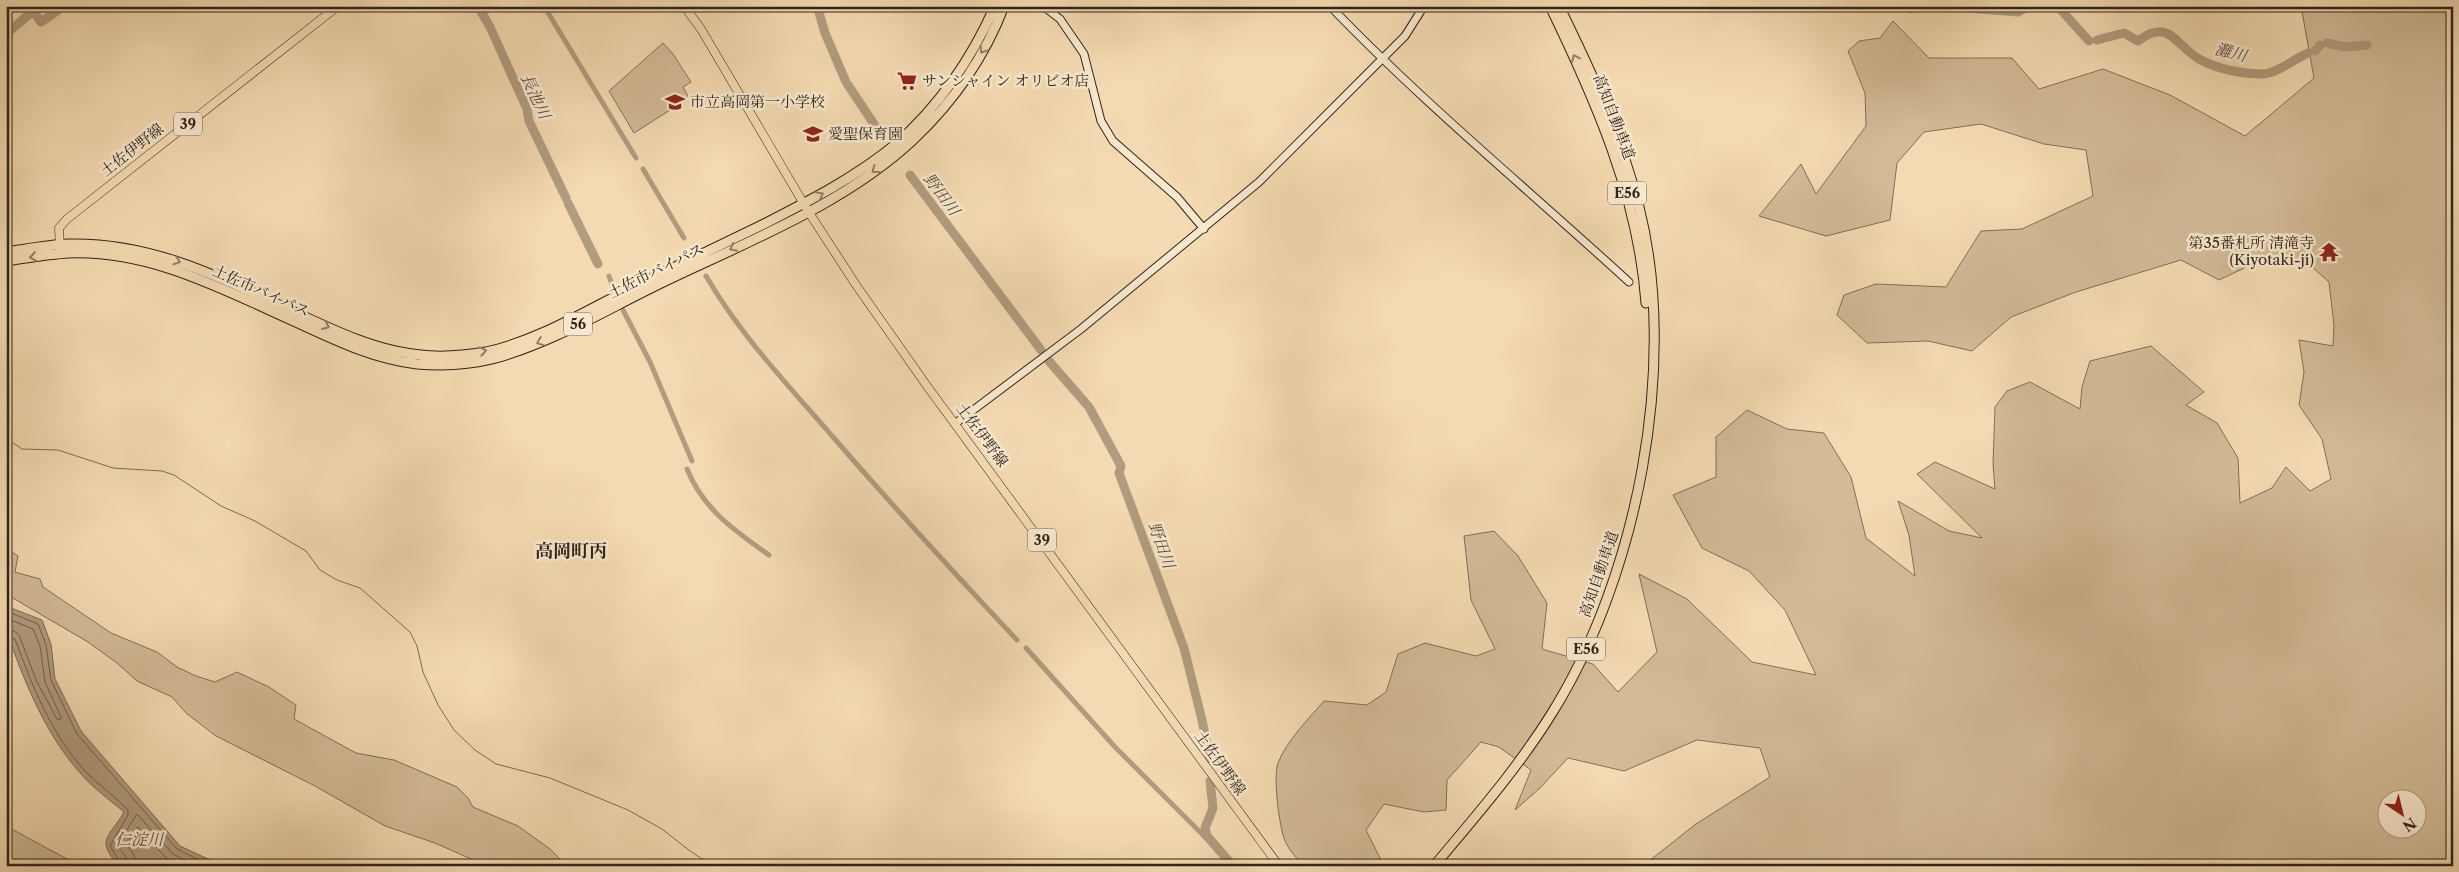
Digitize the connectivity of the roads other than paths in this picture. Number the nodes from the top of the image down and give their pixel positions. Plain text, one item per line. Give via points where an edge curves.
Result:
1 (338, 6) edge
2 (684, 6) edge
3 (994, 6) edge
4 (1004, 6) edge
5 (1043, 6) edge
6 (1330, 6) edge
7 (1424, 6) edge
8 (1550, 6) edge
9 (1559, 6) edge
10 (1382, 60) junction
11 (806, 208) junction
12 (1204, 229) junction
13 (60, 249) junction
14 (6, 252) edge
15 (6, 262) edge
16 (1628, 282) dead end
17 (1652, 393) junction
18 (956, 423) junction
19 (1279, 866) edge
20 (1434, 866) edge

1 - 13 main road, 土佐伊野線 / 39 via 67,219 59,228
2 - 11 main road, 土佐伊野線 / 39 via 701,29
11 -> 3 highway, 土佐市バイパス / 56 via 883,154 925,115 970,55
4 -> 11 highway, 土佐市バイパス / 56 via 987,44 966,78 915,138 865,178
5 - 12 street via 1060,19 1084,54 1101,120 1113,141 1177,197
6 - 10 street
7 - 10 street via 1412,27
17 -> 8 highway, 高知自動車道 / E56 via 1644,274 1633,212 1598,108
9 - 17 highway, 高知自動車道 / E56 via 1606,105 1640,208 1651,274
10 - 12 street via 1282,162
10 - 16 street
11 - 13 highway, 土佐市バイパス / 56 via 536,334 486,352 460,355 416,355 381,348 198,267 163,256 111,247
11 - 18 main road, 土佐伊野線 / 39 via 927,386
12 - 18 street via 1050,354
13 - 14 highway, 土佐市バイパス / 56
13 -> 15 highway, 土佐市バイパス / 56
17 - 20 highway, 高知自動車道 / E56 via 1634,508 1621,560 1581,659 1552,714 1527,750
18 - 19 main road, 土佐伊野線 / 39

